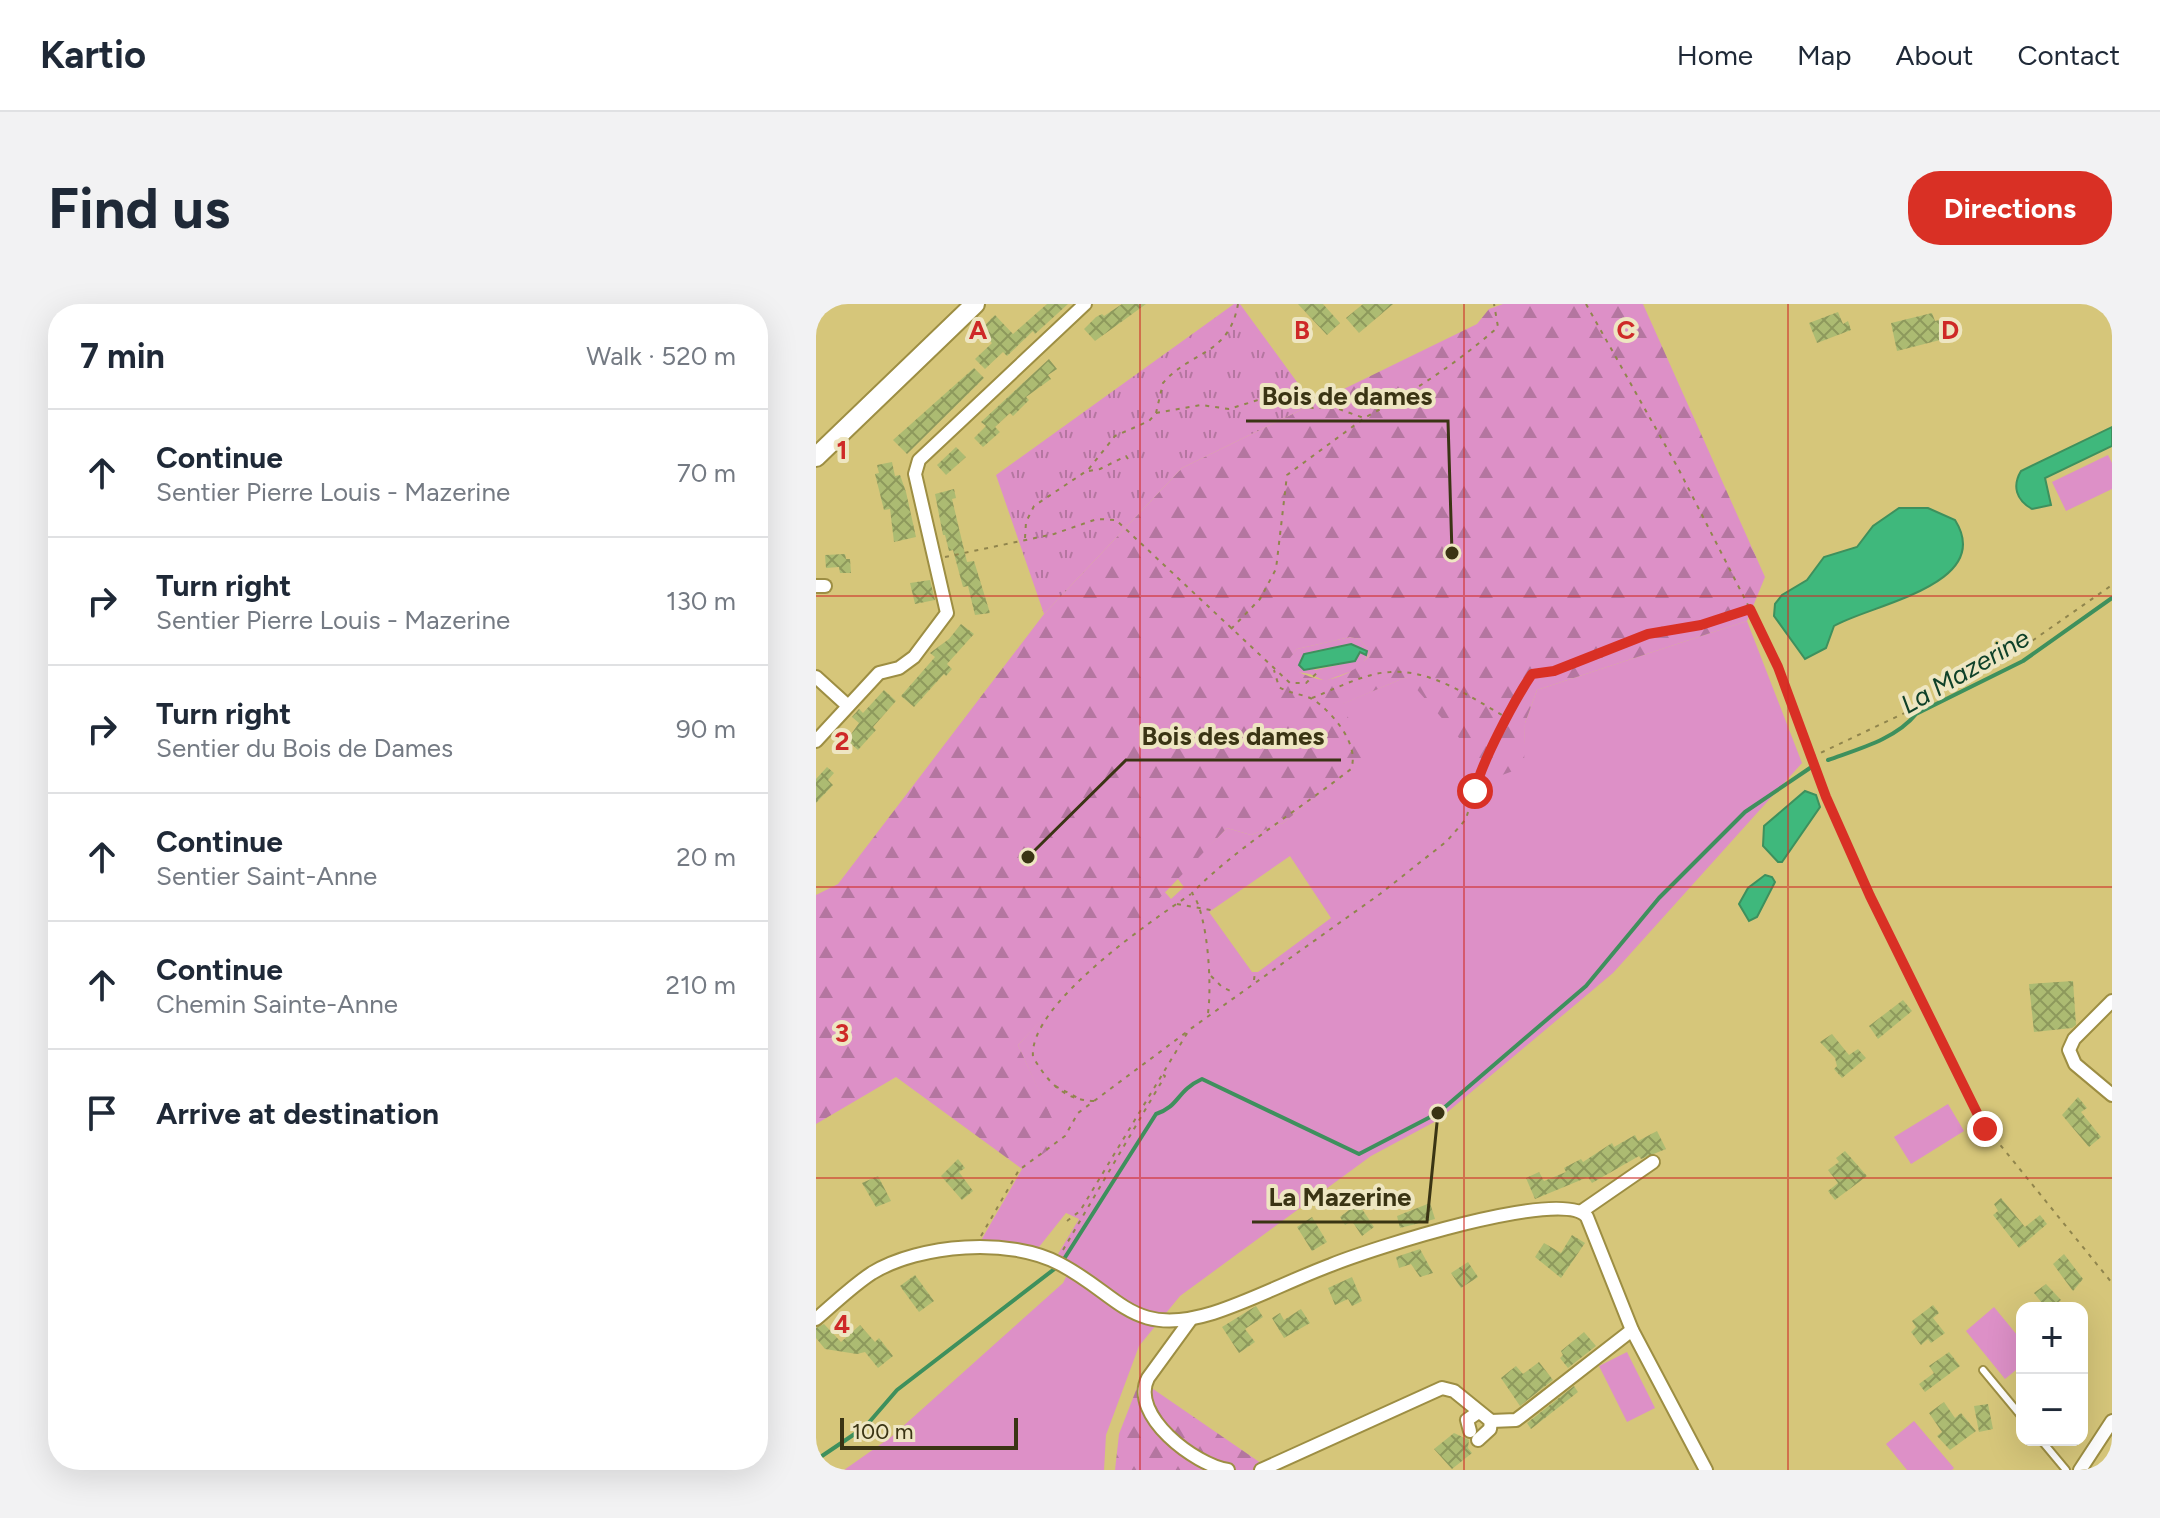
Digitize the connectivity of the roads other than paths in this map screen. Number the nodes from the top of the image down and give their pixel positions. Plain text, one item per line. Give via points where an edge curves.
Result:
1 (975, 304) edge
2 (1085, 304) edge
3 (816, 457) edge
4 (816, 677) edge
5 (848, 706) junction
6 (816, 741) edge
7 (2112, 1001) edge
8 (2112, 1095) edge
9 (1653, 1162) dead end
10 (1582, 1211) junction
11 (816, 1319) edge
12 (1191, 1319) junction
13 (1632, 1330) junction
14 (1983, 1370) dead end
15 (2016, 1410) edge
16 (1477, 1413) junction
17 (1491, 1421) junction
18 (2112, 1421) edge
19 (2046, 1446) edge
20 (1228, 1470) edge
21 (1261, 1470) edge
22 (1706, 1470) edge
23 (2066, 1470) edge
24 (2080, 1470) edge

1 - 3 main road
2 - 5 street via 919,460 915,474 947,613 914,657 879,673
4 - 5 street
5 - 6 street
7 - 8 street via 2069,1050 2075,1064
9 - 10 street
10 - 12 street via 1534,1209 1414,1239
10 - 13 street
11 - 12 street via 883,1267 933,1251 975,1248 1048,1257 1136,1315
12 - 20 street via 1148,1378 1143,1399 1184,1449
13 - 17 street via 1516,1420
13 - 22 street
14 - 15 lane
16 - 17 street
16 - 17 street via 1467,1420 1474,1435 1490,1429
16 - 21 street via 1454,1391 1442,1388
18 - 24 street
19 - 23 lane

